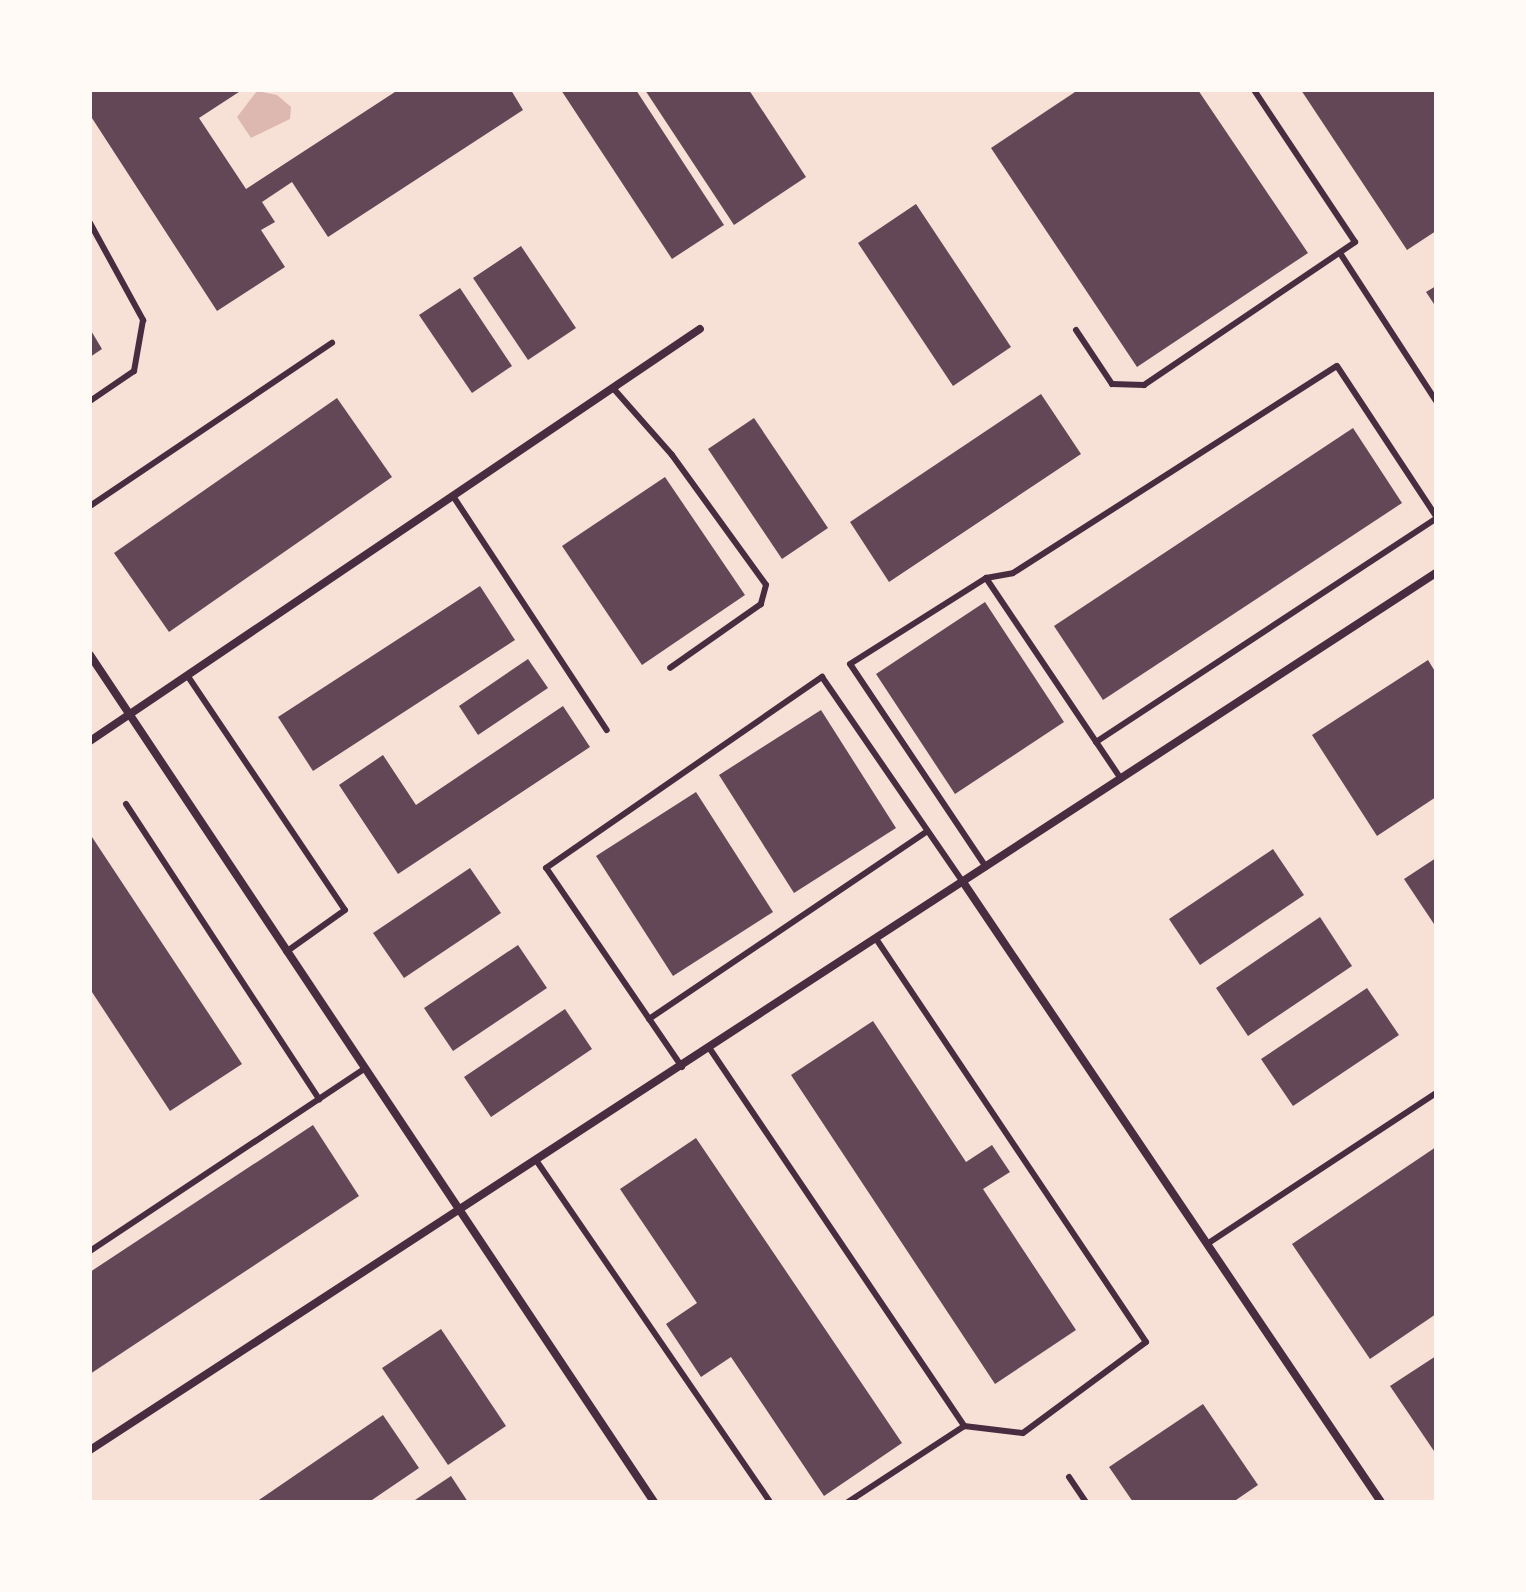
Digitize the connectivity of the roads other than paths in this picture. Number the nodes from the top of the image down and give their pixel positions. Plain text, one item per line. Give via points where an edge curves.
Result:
1 (1254, 90) edge
2 (90, 223) edge
3 (1340, 253) junction
4 (700, 329) dead end
5 (1076, 330) dead end
6 (332, 343) dead end
7 (613, 388) junction
8 (90, 401) edge
9 (1436, 401) edge
10 (453, 496) junction
11 (90, 506) edge
12 (1436, 517) edge
13 (1436, 573) edge
14 (986, 578) junction
15 (90, 655) edge
16 (670, 668) dead end
17 (187, 675) junction
18 (130, 714) junction
19 (607, 730) dead end
20 (90, 741) edge
21 (1096, 742) junction
22 (1121, 779) junction
23 (126, 804) dead end
24 (928, 831) junction
25 (986, 867) junction
26 (963, 882) junction
27 (876, 939) junction
28 (286, 952) junction
29 (649, 1019) junction
30 (710, 1049) junction
31 (682, 1067) junction
32 (364, 1069) junction
33 (1436, 1093) edge
34 (319, 1099) junction
35 (538, 1163) junction
36 (460, 1215) junction
37 (1207, 1244) junction
38 (90, 1251) edge
39 (964, 1426) junction
40 (90, 1450) edge
41 (1069, 1477) dead end
42 (654, 1502) edge
43 (770, 1502) edge
44 (848, 1502) edge
45 (1086, 1502) edge
46 (1381, 1502) edge

1 - 3 lane via 1355,242
2 - 8 lane via 143,320 134,371
3 - 5 lane via 1144,385 1112,384
3 - 9 lane
4 - 7 street
6 - 11 lane
7 - 10 street
7 - 16 lane via 672,455 766,585 761,604
10 - 17 street
10 - 19 lane
12 - 14 lane via 1337,366 1013,573
12 - 21 lane
13 - 22 street
14 - 21 lane
14 - 25 lane via 850,664
15 - 18 street
17 - 18 street
17 - 28 lane via 345,910
18 - 20 street
18 - 28 street
21 - 22 lane
22 - 25 street
23 - 34 lane
24 - 26 lane
24 - 29 lane
24 - 29 lane via 822,677 546,868
25 - 26 street
26 - 27 street
26 - 37 street
27 - 30 street
27 - 39 lane via 1146,1342 1023,1433
28 - 32 street
29 - 31 lane
30 - 31 street
30 - 39 lane
31 - 35 street
32 - 34 lane
32 - 36 street
33 - 37 lane
34 - 38 lane
35 - 36 street
35 - 43 lane
36 - 40 street
36 - 42 street
37 - 46 street
39 - 44 lane
41 - 45 lane

